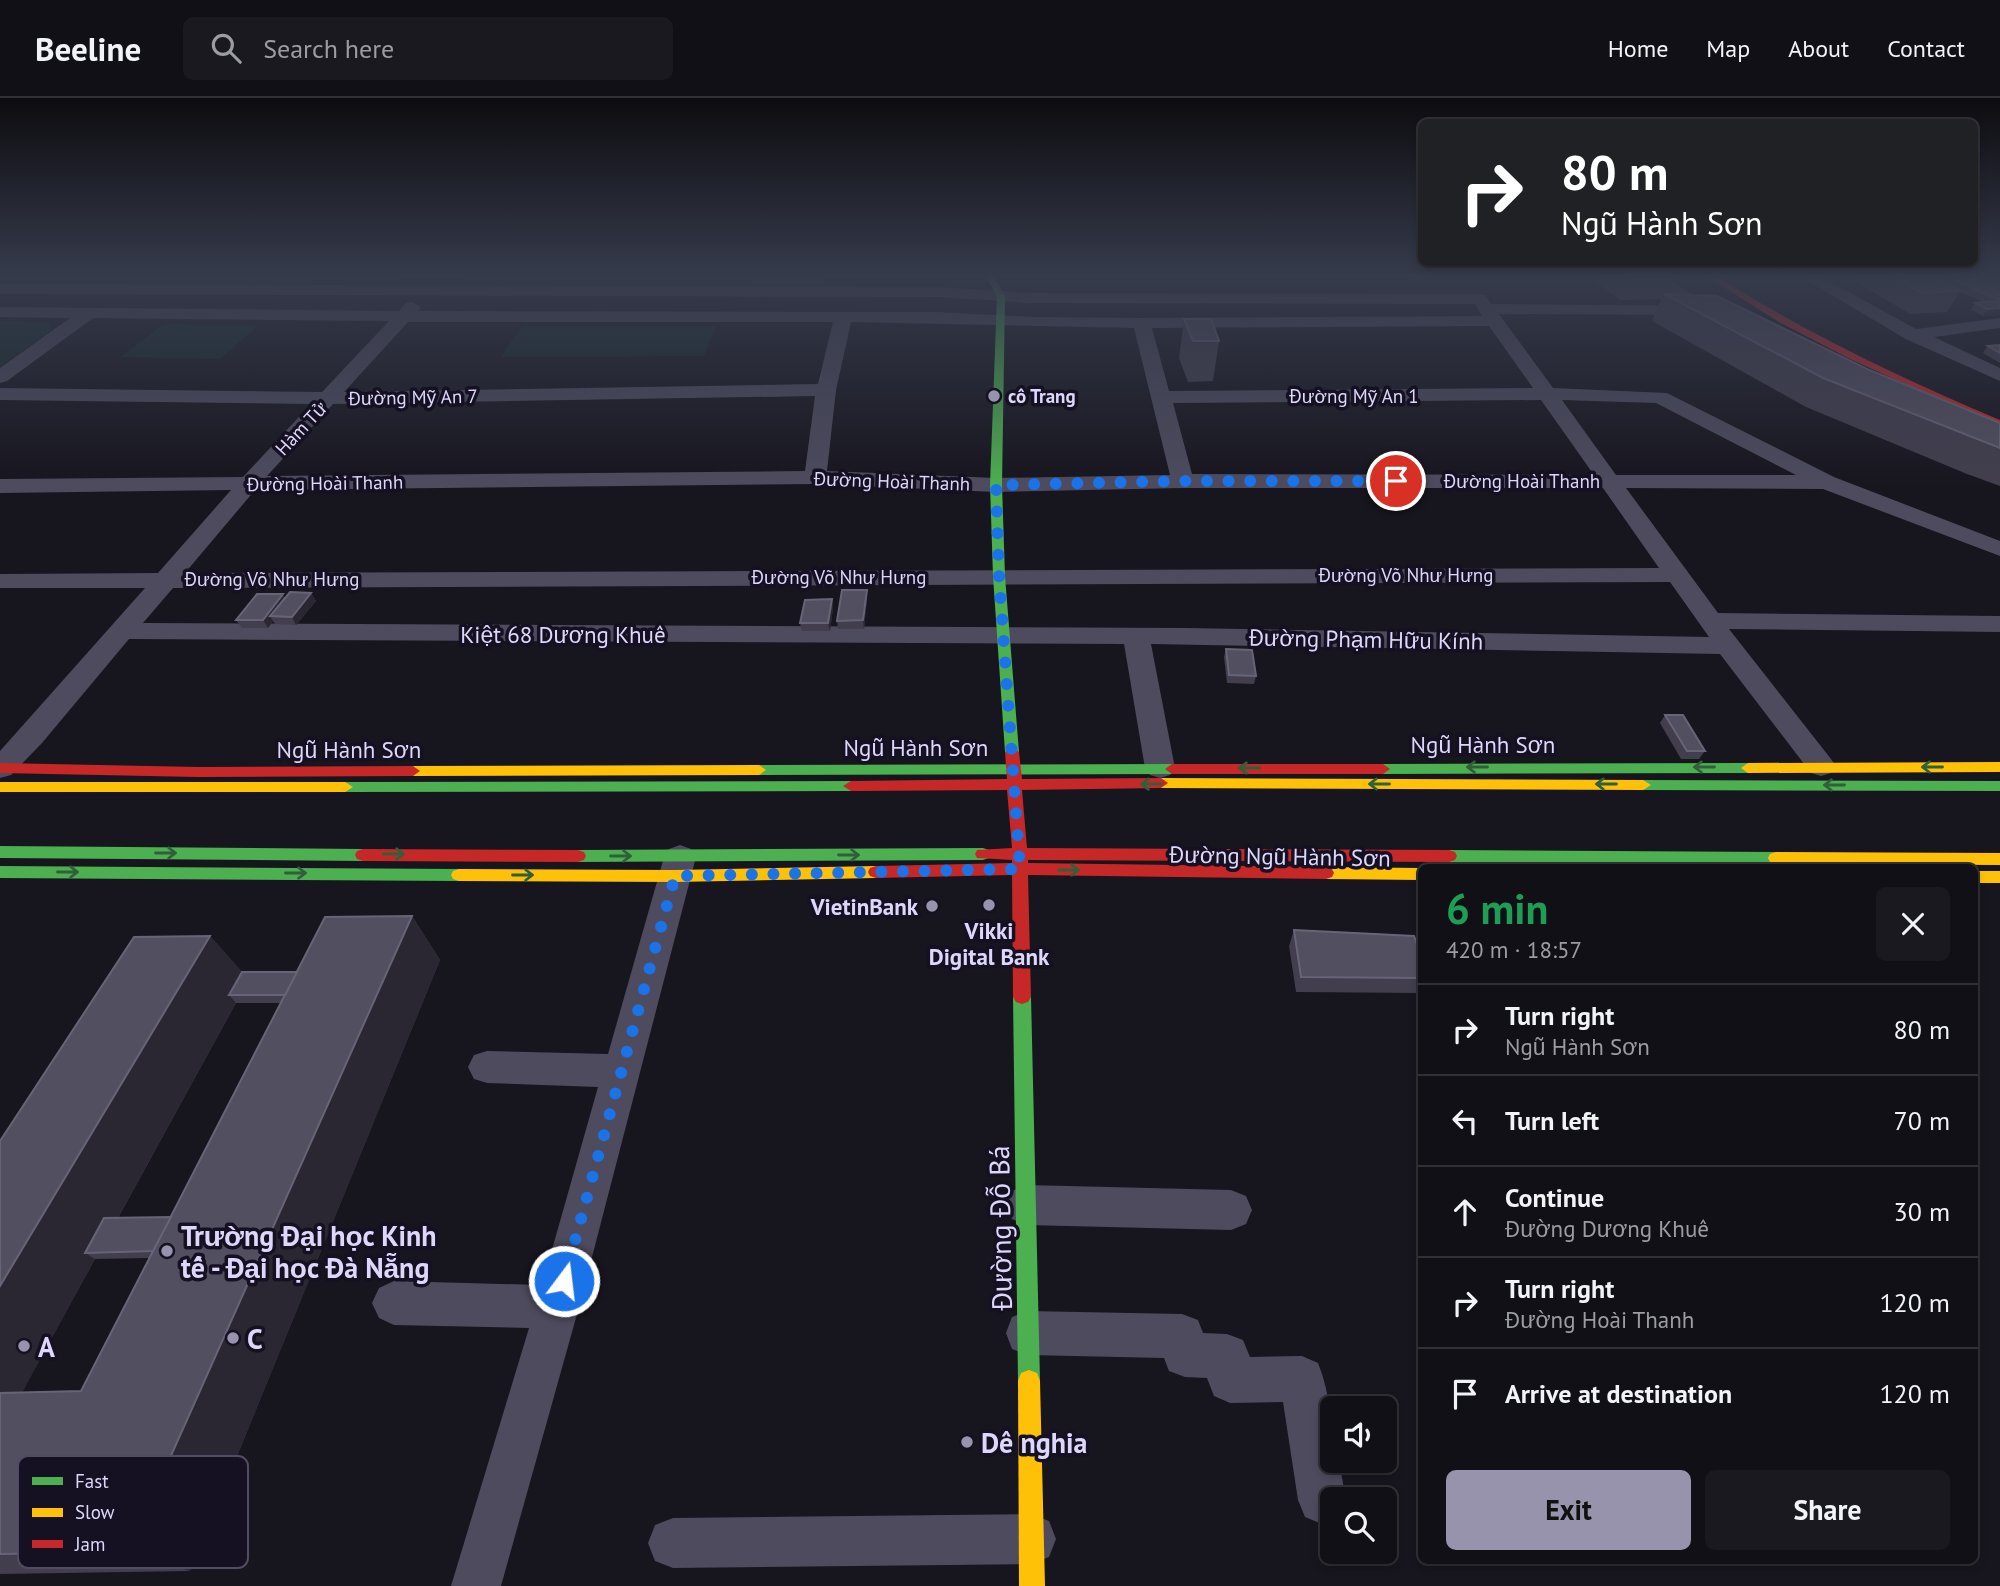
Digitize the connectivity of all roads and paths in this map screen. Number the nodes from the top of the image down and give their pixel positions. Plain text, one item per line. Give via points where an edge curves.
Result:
1 (41, 347) edge
2 (374, 347) edge
3 (836, 347) edge
4 (1001, 347) edge
5 (1149, 347) edge
6 (1513, 347) edge
7 (1837, 347) edge
8 (1939, 347) edge
9 (2000, 375) edge
10 (0, 377) edge
11 (826, 390) junction
12 (0, 394) edge
13 (1545, 394) junction
14 (1163, 397) junction
15 (328, 398) junction
16 (1922, 410) edge
17 (2000, 424) edge
18 (2000, 439) edge
19 (815, 477) junction
20 (1183, 481) junction
21 (1609, 481) junction
22 (1826, 482) junction
23 (248, 484) junction
24 (996, 485) junction
25 (0, 486) edge
26 (2000, 550) edge
27 (1679, 575) junction
28 (999, 576) junction
29 (167, 580) junction
30 (0, 581) edge
31 (1711, 621) junction
32 (2000, 624) edge
33 (122, 631) junction
34 (1003, 636) junction
35 (1136, 636) junction
36 (1728, 646) junction
37 (1821, 766) junction
38 (2000, 767) edge
39 (1160, 768) junction
40 (0, 769) edge
41 (1013, 769) junction
42 (1013, 786) junction
43 (2000, 786) edge
44 (0, 788) edge
45 (0, 852) edge
46 (2000, 859) edge
47 (1020, 862) junction
48 (677, 866) junction
49 (0, 872) edge
50 (1418, 874) edge
51 (1978, 877) edge
52 (2000, 877) edge
53 (487, 1067) dead end
54 (621, 1071) junction
55 (1026, 1205) junction
56 (1231, 1210) dead end
57 (394, 1303) dead end
58 (557, 1307) junction
59 (1028, 1333) junction
60 (1320, 1488) edge
61 (673, 1543) dead end
62 (1032, 1562) edge
63 (476, 1586) edge

1 - 10 street
2 - 15 street, Hàm Tử
3 - 11 street
4 - 24 main road, Đường Đỗ Bá
5 - 14 street
6 - 13 street
7 - 17 main road via 1920,391
8 - 9 street
11 - 15 street, Đường Mỹ An 7
11 - 19 street
12 - 15 street, Đường Mỹ An 7
13 - 14 street, Đường Mỹ An 1
13 - 21 street
13 - 22 street, Đường Mỹ An 1 via 1660,397
14 - 20 street
15 - 23 street, Hàm Tử
16 - 18 street
19 - 23 street, Đường Hoài Thanh
19 - 24 street, Đường Hoài Thanh
20 - 21 street, Đường Hoài Thanh
20 - 24 street, Đường Hoài Thanh
21 - 22 street, Đường Hoài Thanh
21 - 27 street
22 - 26 street, Đường Mỹ An 1
23 - 25 street, Đường Hoài Thanh
23 - 29 street, Hàm Tử
24 - 28 main road, Đường Đỗ Bá
27 - 28 street, Đường Võ Như Hưng
27 - 31 street
28 - 29 street, Đường Võ Như Hưng
28 - 34 main road, Đường Đỗ Bá
29 - 30 street, Đường Võ Như Hưng
29 - 33 street, Hàm Tử
31 - 32 street
31 - 36 street
33 - 34 street, Kiệt 68 Dương Khuê
33 - 40 street, Hàm Tử
34 - 35 street, Đường Phạm Hữu Kính
34 - 41 main road, Đường Đỗ Bá
35 - 36 street, Đường Phạm Hữu Kính
35 - 39 street
36 - 37 street
38 -> 37 main road, Ngũ Hành Sơn
37 -> 39 main road, Ngũ Hành Sơn
39 - 41 main road, Ngũ Hành Sơn
40 - 41 main road, Ngũ Hành Sơn
41 - 42 main road, Đường Đỗ Bá
43 -> 42 main road, Ngũ Hành Sơn
42 - 44 main road, Ngũ Hành Sơn
42 - 47 main road, Đường Đỗ Bá
45 -> 48 main road
46 - 47 main road, Đường Ngũ Hành Sơn
47 - 48 main road
48 -> 47 main road, Đường Ngũ Hành Sơn via 937,855
47 -> 50 main road
47 - 55 main road, Đường Đỗ Bá
49 -> 48 main road
48 - 54 street
51 - 52 main road
53 - 54 street
54 - 58 street
55 - 56 street
55 - 59 main road, Đường Đỗ Bá
57 - 58 street
58 - 63 street
59 - 60 street via 1182,1336 1185,1355 1227,1356 1230,1380 1302,1379
59 - 62 main road, Đường Đỗ Bá
61 - 62 street

